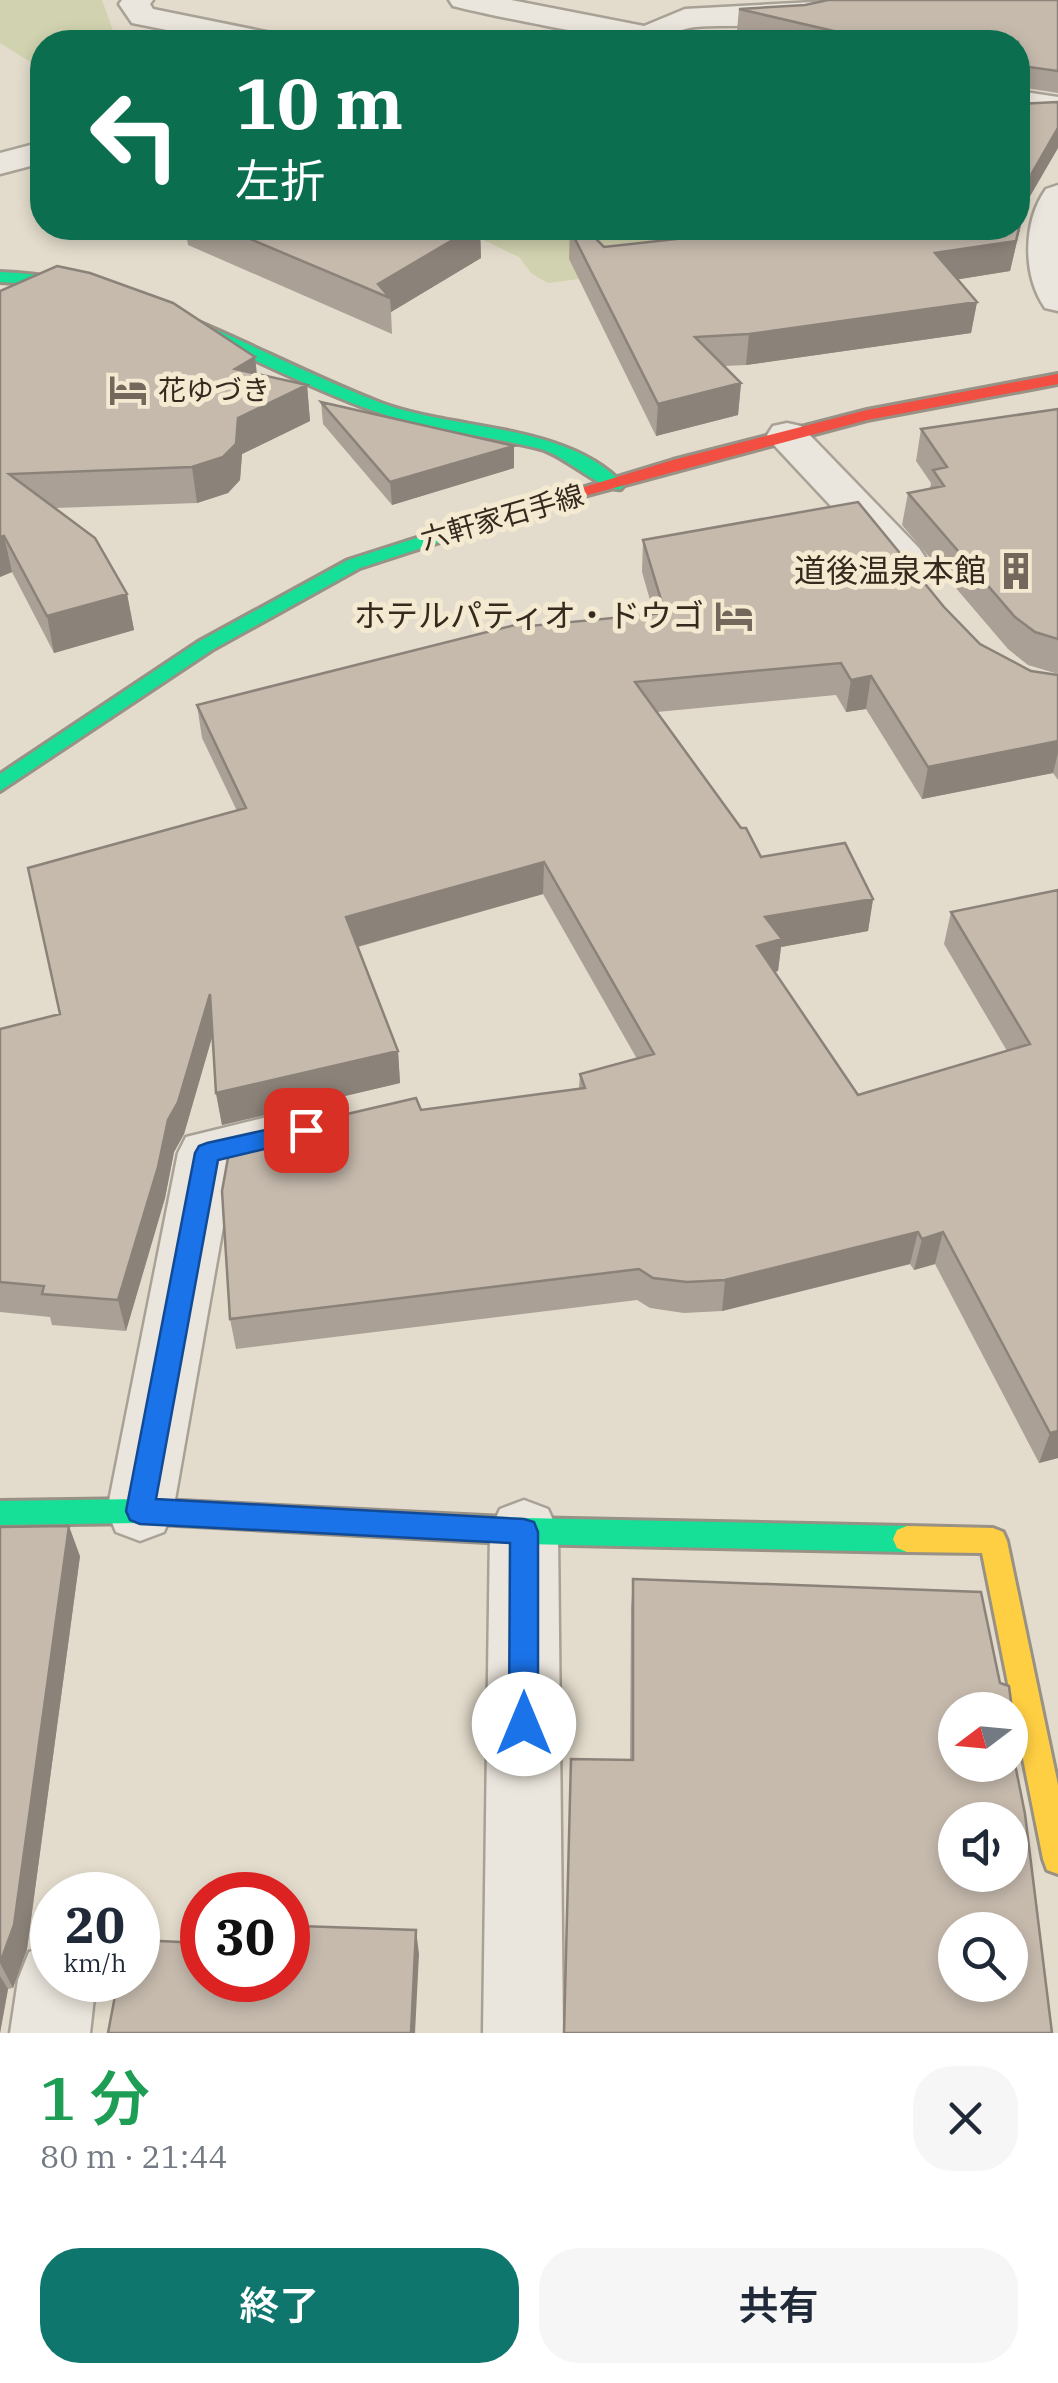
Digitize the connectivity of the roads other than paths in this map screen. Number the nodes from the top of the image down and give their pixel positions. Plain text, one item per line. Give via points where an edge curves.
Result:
1 (138, 0) edge
2 (464, 0) edge
3 (836, 0) edge
4 (211, 30) edge
5 (601, 30) edge
6 (660, 30) edge
7 (1030, 103) edge
8 (1058, 107) edge
9 (30, 155) edge
10 (0, 164) edge
11 (1058, 196) edge
12 (0, 276) edge
13 (1058, 300) edge
14 (1058, 379) edge
15 (787, 435) junction
16 (615, 485) junction
17 (925, 586) edge
18 (0, 784) edge
19 (351, 1120) edge
20 (140, 1511) junction
21 (0, 1512) edge
22 (524, 1532) junction
23 (1058, 1859) edge
24 (54, 2002) edge
25 (50, 2033) edge
26 (523, 2033) edge

1 - 4 street via 134,4 143,16
2 - 5 street
3 - 6 street via 806,13 685,18
7 - 8 street
9 - 10 street
11 - 13 street via 1048,265
12 - 16 street via 48,280 166,312 377,407 550,446
14 - 15 street, 六軒家石手線
15 - 16 street, 六軒家石手線
15 - 17 street
16 - 18 street, 六軒家石手線 via 493,516 354,564 205,646
19 - 20 street via 207,1153
20 - 21 street
20 - 22 street
22 - 23 street via 993,1541
22 - 26 street
24 - 25 street

